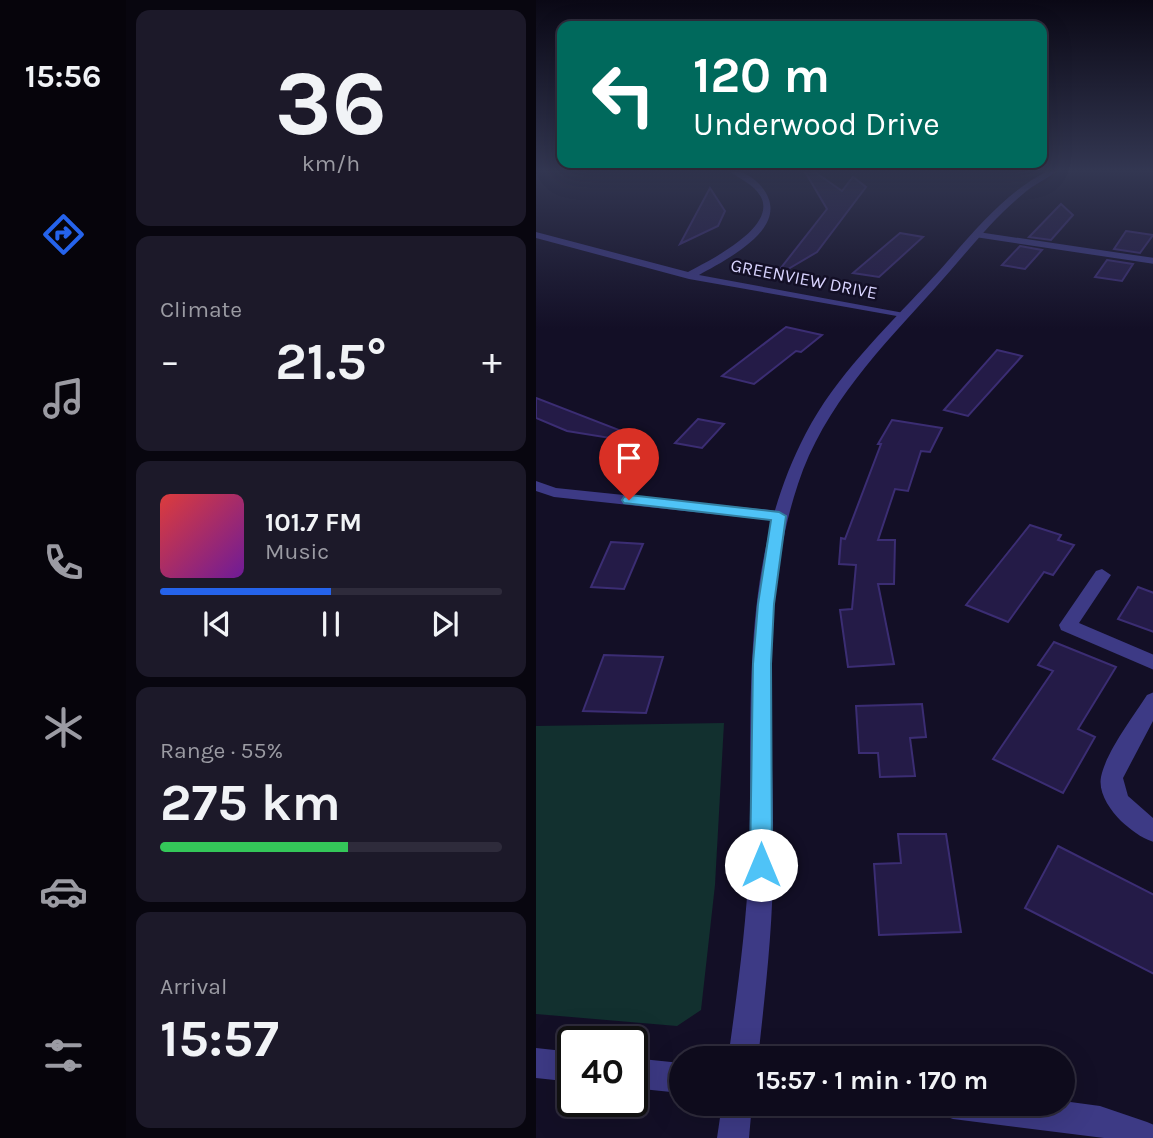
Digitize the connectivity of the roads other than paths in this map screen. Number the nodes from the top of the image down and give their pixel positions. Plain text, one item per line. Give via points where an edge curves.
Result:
1 (763, 223) edge
2 (990, 223) edge
3 (536, 235) edge
4 (978, 235) junction
5 (1154, 261) edge
6 (689, 275) junction
7 (904, 316) junction
8 (536, 486) edge
9 (779, 516) junction
10 (1102, 575) dead end
11 (1154, 663) edge
12 (1154, 700) edge
13 (1154, 832) edge
14 (744, 1046) edge
15 (536, 1063) edge
16 (557, 1065) edge
17 (648, 1075) edge
18 (669, 1077) edge
19 (736, 1116) edge
20 (1057, 1116) edge
21 (733, 1138) edge
22 (1147, 1138) edge

1 - 6 street via 753,237
2 - 4 street
3 - 6 street, GREENVIEW DRIVE
4 - 5 street
4 - 7 street
6 - 7 street, GREENVIEW DRIVE
7 - 9 street via 846,382 813,433
8 - 9 street via 555,492
9 - 14 street via 762,664 761,865
10 - 11 street via 1068,625
12 - 13 street via 1112,778 1129,815
15 - 16 street
17 - 18 street
19 - 21 street
20 - 22 street via 1100,1121

